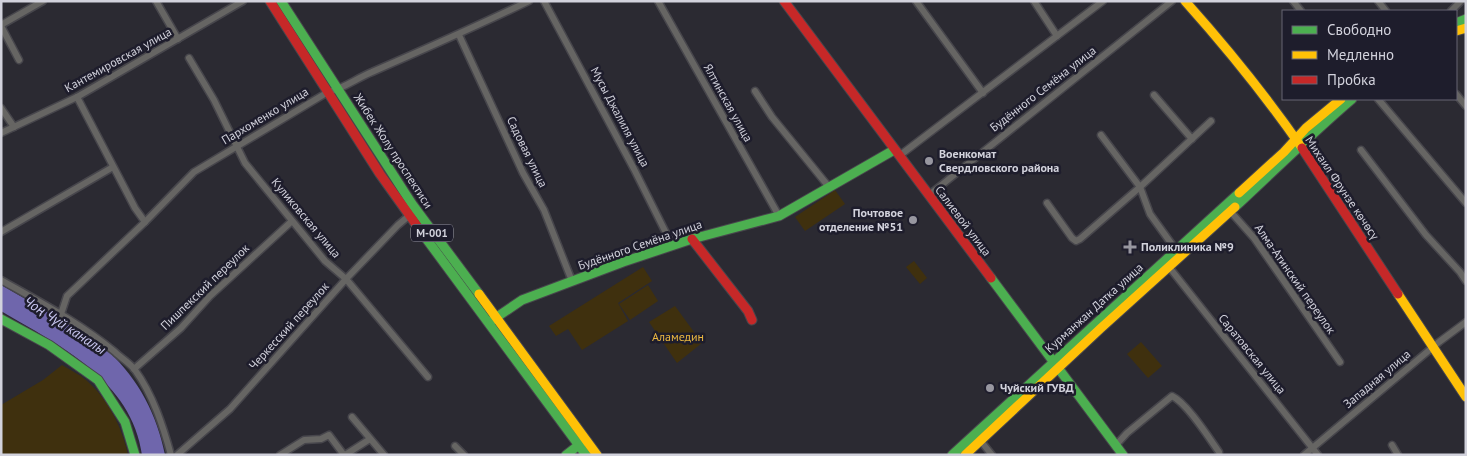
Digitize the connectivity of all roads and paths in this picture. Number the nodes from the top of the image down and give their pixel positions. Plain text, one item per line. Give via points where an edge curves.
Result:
1 (43, 1) edge
2 (156, 1) edge
3 (243, 1) edge
4 (270, 1) edge
5 (281, 1) edge
6 (529, 1) edge
7 (544, 1) edge
8 (658, 1) edge
9 (784, 1) edge
10 (916, 1) edge
11 (1034, 1) edge
12 (1103, 1) edge
13 (1172, 1) edge
14 (1184, 1) edge
15 (1461, 1) edge
16 (1452, 10) edge
17 (2, 24) edge
18 (460, 35) junction
19 (1057, 36) junction
20 (178, 40) junction
21 (189, 58) dead end
22 (19, 60) dead end
23 (338, 90) junction
24 (755, 91) dead end
25 (328, 92) junction
26 (983, 93) junction
27 (1154, 95) dead end
28 (77, 97) junction
29 (1340, 100) edge
30 (1351, 100) edge
31 (1379, 100) edge
32 (1, 108) edge
33 (1211, 121) dead end
34 (14, 127) junction
35 (1, 133) edge
36 (1101, 135) dead end
37 (1192, 139) junction
38 (1297, 143) junction
39 (236, 147) junction
40 (1361, 150) dead end
41 (897, 153) junction
42 (113, 167) junction
43 (829, 187) junction
44 (1140, 188) junction
45 (929, 195) junction
46 (1047, 203) dead end
47 (1466, 203) edge
48 (1230, 211) junction
49 (413, 213) junction
50 (779, 216) junction
51 (292, 221) junction
52 (145, 222) junction
53 (1, 232) edge
54 (692, 239) junction
55 (672, 245) junction
56 (1176, 250) junction
57 (1169, 267) junction
58 (346, 279) junction
59 (1, 280) edge
60 (572, 281) junction
61 (1466, 281) edge
62 (60, 314) junction
63 (1, 319) edge
64 (752, 320) dead end
65 (492, 321) junction
66 (1466, 322) edge
67 (1433, 348) junction
68 (1340, 362) dead end
69 (1056, 364) junction
70 (134, 368) junction
71 (428, 376) dead end
72 (1466, 397) edge
73 (352, 417) dead end
74 (370, 439) junction
75 (980, 440) junction
76 (582, 443) junction
77 (1116, 445) junction
78 (1392, 445) dead end
79 (455, 446) dead end
80 (1313, 447) junction
81 (1220, 452) dead end
82 (135, 455) edge
83 (171, 455) edge
84 (177, 455) edge
85 (280, 455) edge
86 (344, 455) edge
87 (384, 455) edge
88 (464, 455) edge
89 (566, 455) edge
90 (586, 455) edge
91 (597, 455) edge
92 (952, 455) edge
93 (965, 455) edge
94 (992, 455) edge
95 (1123, 455) edge
96 (1304, 455) edge
97 (1318, 455) edge
98 (1398, 455) edge

1 - 17 street
2 - 20 street
3 - 20 street, Кантемировская улица
4 - 25 main road, Жибек Жолу проспектиси / М-001
5 - 23 main road, Жибек Жолу проспектиси / М-001
6 - 18 street, Пархоменко улица
7 - 55 street, Мусы Джалиля улица
8 - 50 street, Ялтинская улица
9 - 41 main road, Салиевой улица
10 - 26 street
11 - 19 street
12 - 19 street, Будённого Семёна улица
13 - 45 street, Будённого Семёна улица
14 - 38 main road, Михаил Фрунзе көчөсү via 1230,52
15 - 16 street
17 - 22 street
18 - 23 street, Пархоменко улица via 360,76
18 - 60 street, Садовая улица via 544,210
19 - 26 street, Будённого Семёна улица
20 - 28 street, Кантемировская улица
21 - 39 street, Куликовская улица
23 - 25 street, Пархоменко улица
23 - 49 main road, Жибек Жолу проспектиси / М-001
24 - 43 street
25 - 39 street, Пархоменко улица
25 - 49 main road, Жибек Жолу проспектиси / М-001
26 - 41 street, Будённого Семёна улица
27 - 37 street
28 - 34 street, Кантемировская улица
28 - 42 street
29 - 38 main road, Курманжан Датка улица via 1306,128
30 - 38 main road, Курманжан Датка улица
31 - 47 street
32 - 34 street
33 - 37 street
34 - 35 street, Кантемировская улица
36 - 44 street
37 - 44 street
38 - 48 main road, Курманжан Датка улица via 1289,158
38 - 56 main road, Курманжан Датка улица
38 - 67 main road, Михаил Фрунзе көчөсү
39 - 51 street, Куликовская улица
39 - 52 street, Пархоменко улица via 194,172
40 - 61 street
41 - 43 main road, Будённого Семёна улица
41 - 45 main road, Салиевой улица
42 - 52 street
42 - 53 street
43 - 50 main road, Будённого Семёна улица
44 - 46 street via 1076,241
44 - 56 street via 1150,214
45 - 69 main road, Салиевой улица
48 - 57 main road, Курманжан Датка улица
48 - 68 street, Алма-Атинский переулок via 1254,238
49 - 58 street, Черкесский переулок via 398,224
49 - 65 main road, Жибек Жолу проспектиси / М-001
50 - 54 main road, Будённого Семёна улица
51 - 58 street, Куликовская улица via 325,261
51 - 70 street, Пишпекский переулок via 210,296 181,328
52 - 62 street, Пархоменко улица via 67,296
54 - 55 main road, Будённого Семёна улица
54 - 64 main road
55 - 60 main road, Будённого Семёна улица
56 - 69 main road, Курманжан Датка улица
57 - 69 main road, Курманжан Датка улица
57 - 80 street, Саратовская улица
58 - 71 street, Куликовская улица
58 - 84 street, Черкесский переулок via 230,409
59 - 62 street
60 - 65 main road, Будённого Семёна улица via 522,300
62 - 70 street
63 - 82 main road via 49,345 98,380 126,422
65 - 76 main road, Жибек Жолу проспектиси / М-001
66 - 67 street, Западная улица
67 - 72 main road, Михаил Фрунзе көчөсү
67 - 80 street, Западная улица
69 - 75 main road, Курманжан Датка улица
69 - 77 main road, Салиевой улица
69 - 92 main road, Курманжан Датка улица
70 - 83 street via 165,431
73 - 74 street
74 - 86 street
74 - 87 street
75 - 93 main road, Курманжан Датка улица
75 - 94 street
76 - 89 main road
76 - 90 main road, Жибек Жолу проспектиси / М-001
76 - 91 main road, Жибек Жолу проспектиси / М-001
77 - 81 street via 1172,396
77 - 95 main road, Салиевой улица
78 - 98 street
79 - 88 street
80 - 96 street, Западная улица
80 - 97 street, Саратовская улица
85 - 86 street via 304,440 329,435

